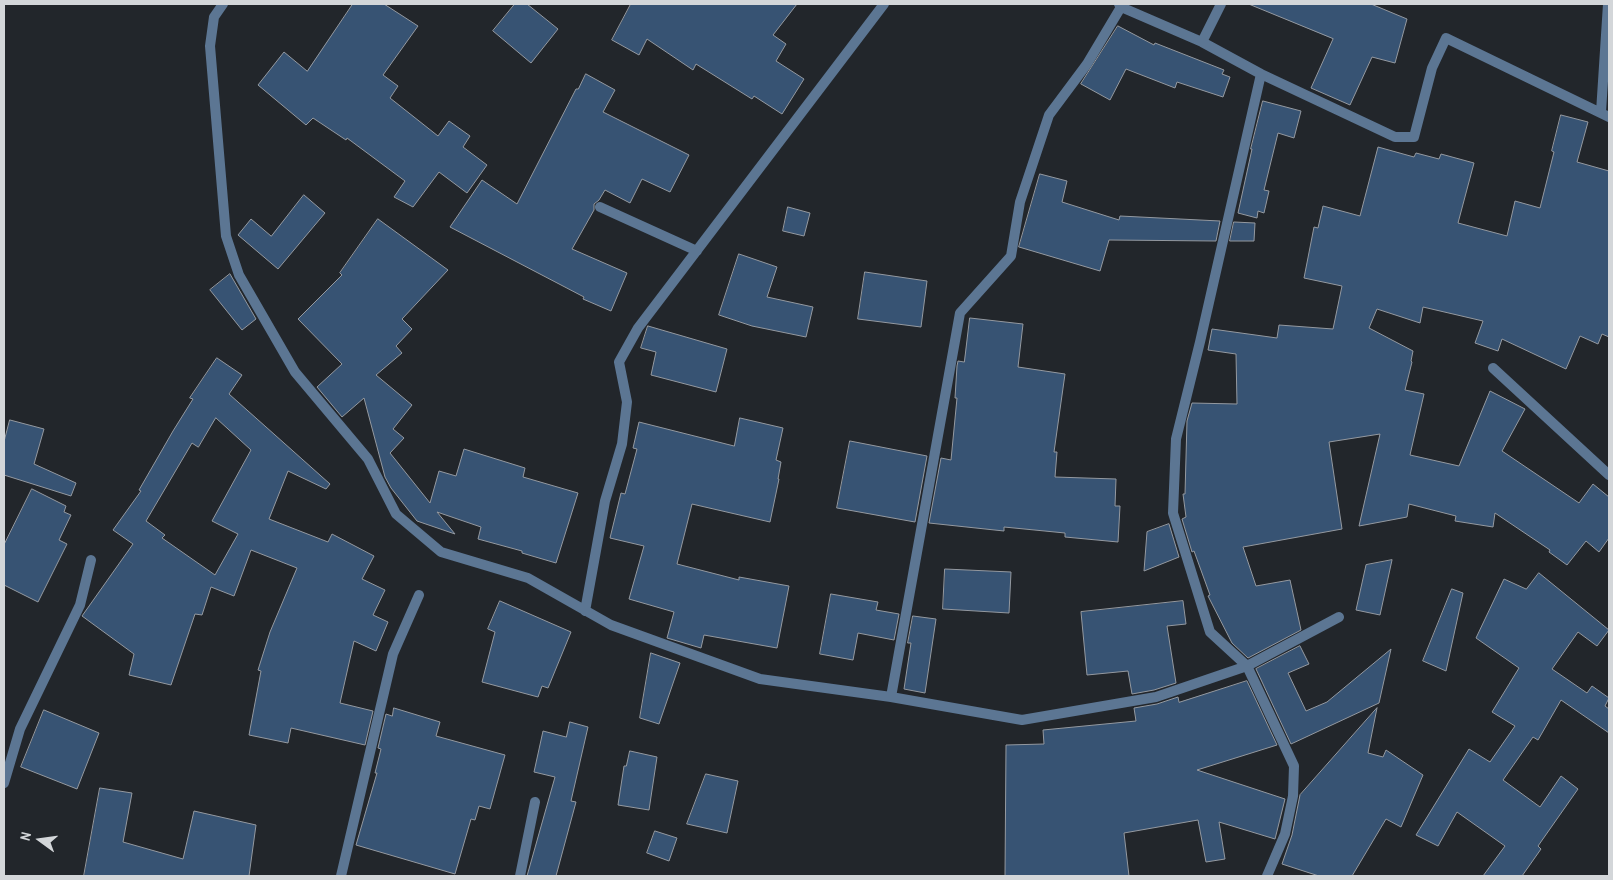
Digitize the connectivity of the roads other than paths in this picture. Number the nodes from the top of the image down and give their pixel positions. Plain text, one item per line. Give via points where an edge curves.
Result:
1 (223, 4) edge
2 (884, 4) edge
3 (1221, 4) edge
4 (1608, 4) edge
5 (1120, 5) edge
6 (1202, 42) junction
7 (1261, 74) junction
8 (1605, 115) edge
9 (600, 207) dead end
10 (697, 251) junction
11 (1493, 368) dead end
12 (1609, 475) edge
13 (91, 560) dead end
14 (418, 595) dead end
15 (585, 610) junction
16 (1339, 617) dead end
17 (1247, 666) junction
18 (891, 697) junction
19 (4, 783) edge
20 (535, 802) dead end
21 (341, 876) edge
22 (520, 876) edge
23 (1267, 876) edge

1 - 15 street via 214,17 210,46 226,236 239,276 296,372 368,459 396,514 441,552 528,578
2 - 10 street
3 - 6 street
4 - 8 street
5 - 6 street
5 - 18 street via 1087,64 1049,115 1020,202 1011,256 960,313
6 - 7 street
7 - 8 street via 1394,137 1414,137 1432,68 1446,38
7 - 17 street via 1176,439 1173,513 1210,632
9 - 10 street
10 - 15 street via 638,328 619,362 627,402 622,444 605,501
11 - 12 street
13 - 19 street via 80,606 20,729
14 - 21 street via 393,654
15 - 18 street via 610,625 760,679
16 - 17 street
17 - 18 street via 1156,697 1022,720
17 - 23 street via 1294,766 1293,796 1285,834
20 - 22 street

